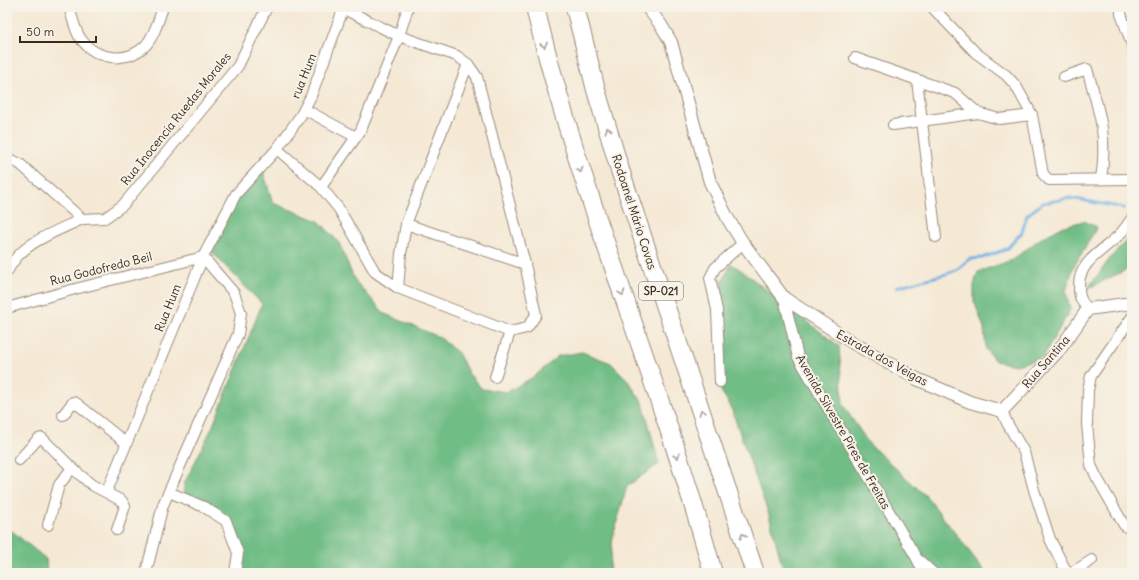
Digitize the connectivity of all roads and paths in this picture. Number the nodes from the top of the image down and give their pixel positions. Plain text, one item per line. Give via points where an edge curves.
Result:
1 (69, 7) edge
2 (163, 7) edge
3 (267, 7) edge
4 (408, 7) edge
5 (535, 7) edge
6 (575, 7) edge
7 (647, 7) edge
8 (932, 7) edge
9 (1121, 7) edge
10 (344, 8) edge
11 (399, 36) junction
12 (1132, 45) edge
13 (856, 58) dead end
14 (468, 64) junction
15 (1064, 77) dead end
16 (917, 80) junction
17 (304, 109) junction
18 (978, 113) junction
19 (1032, 115) junction
20 (922, 120) junction
21 (893, 125) dead end
22 (356, 137) junction
23 (277, 149) junction
24 (7, 158) edge
25 (1101, 179) junction
26 (1132, 179) edge
27 (321, 187) junction
28 (1132, 218) edge
29 (82, 219) junction
30 (406, 224) junction
31 (936, 237) dead end
32 (742, 243) junction
33 (203, 257) junction
34 (525, 264) junction
35 (7, 272) edge
36 (398, 288) junction
37 (784, 298) junction
38 (1132, 302) edge
39 (7, 308) edge
40 (1088, 309) junction
41 (1132, 317) edge
42 (510, 332) junction
43 (495, 377) dead end
44 (720, 382) dead end
45 (1002, 411) junction
46 (62, 415) dead end
47 (126, 443) junction
48 (19, 460) dead end
49 (72, 468) junction
50 (107, 491) junction
51 (169, 492) junction
52 (48, 525) dead end
53 (117, 530) dead end
54 (1132, 531) edge
55 (916, 556) junction
56 (1092, 560) dead end
57 (146, 573) edge
58 (235, 573) edge
59 (713, 573) edge
60 (754, 573) edge
61 (924, 573) edge
62 (933, 573) edge
63 (1067, 573) edge
64 (1071, 573) edge

1 - 2 street via 79,35 89,48 110,58 134,54 146,45
3 - 29 street, Rua Inocencia Ruedas Morales via 238,66 123,205 105,218
4 - 11 street
5 -> 59 highway, SP-021 via 546,56 582,177 684,476
60 -> 6 highway, Rodoanel Mário Covas / SP-021 via 620,170
7 - 32 street, Avenida Silvestre Pires de Freitas via 671,42 708,175
8 - 19 street via 976,54 1016,86
9 - 12 street
10 - 11 street
10 - 17 street, rua Hum via 312,96
11 - 14 street via 457,56
11 - 22 street via 375,98
13 - 16 street
14 - 30 street
14 - 34 street via 477,77
15 - 25 street via 1087,69 1103,124 1105,156
16 - 18 street via 955,93
16 - 20 street
17 - 22 street
17 - 23 street, rua Hum
18 - 19 street via 999,119
18 - 20 street
19 - 25 street via 1043,174 1048,180
20 - 21 street
20 - 31 street
22 - 27 street
23 - 27 street
23 - 33 street, Rua Hum via 236,194
24 - 29 street via 20,164
25 - 26 street
27 - 36 street via 339,209 375,272
28 - 40 street via 1118,235 1098,251 1079,278 1079,299
29 - 35 street via 26,248 16,256
30 - 34 street
30 - 36 street
32 - 37 street, Avenida Silvestre Pires de Freitas
32 - 44 street via 714,268 710,278 717,310
33 - 39 street, Rua Godofredo Beil
33 - 47 street, Rua Hum
33 - 51 street via 234,293 241,313 238,334
34 - 42 street via 536,315 527,328
36 - 42 street
37 - 45 street, Estrada dos Veigas via 916,379 970,402
37 - 55 street, Avenida Silvestre Pires de Freitas via 798,357
38 - 40 street
40 - 45 street, Rua Santina via 1060,349
41 - 54 street via 1092,376 1088,390 1087,424 1091,465 1124,525
42 - 43 street
45 - 63 street via 1024,452 1050,539
46 - 47 street via 74,402
47 - 50 street, Rua Hum
48 - 49 street via 38,439 42,438
49 - 50 street via 92,485
49 - 52 street via 59,485
50 - 53 street via 122,501 124,506
51 - 57 street via 163,505
51 - 58 street via 204,507 226,521 238,553
55 - 61 street, Avenida Silvestre Pires de Freitas
55 - 62 street
56 - 64 street

